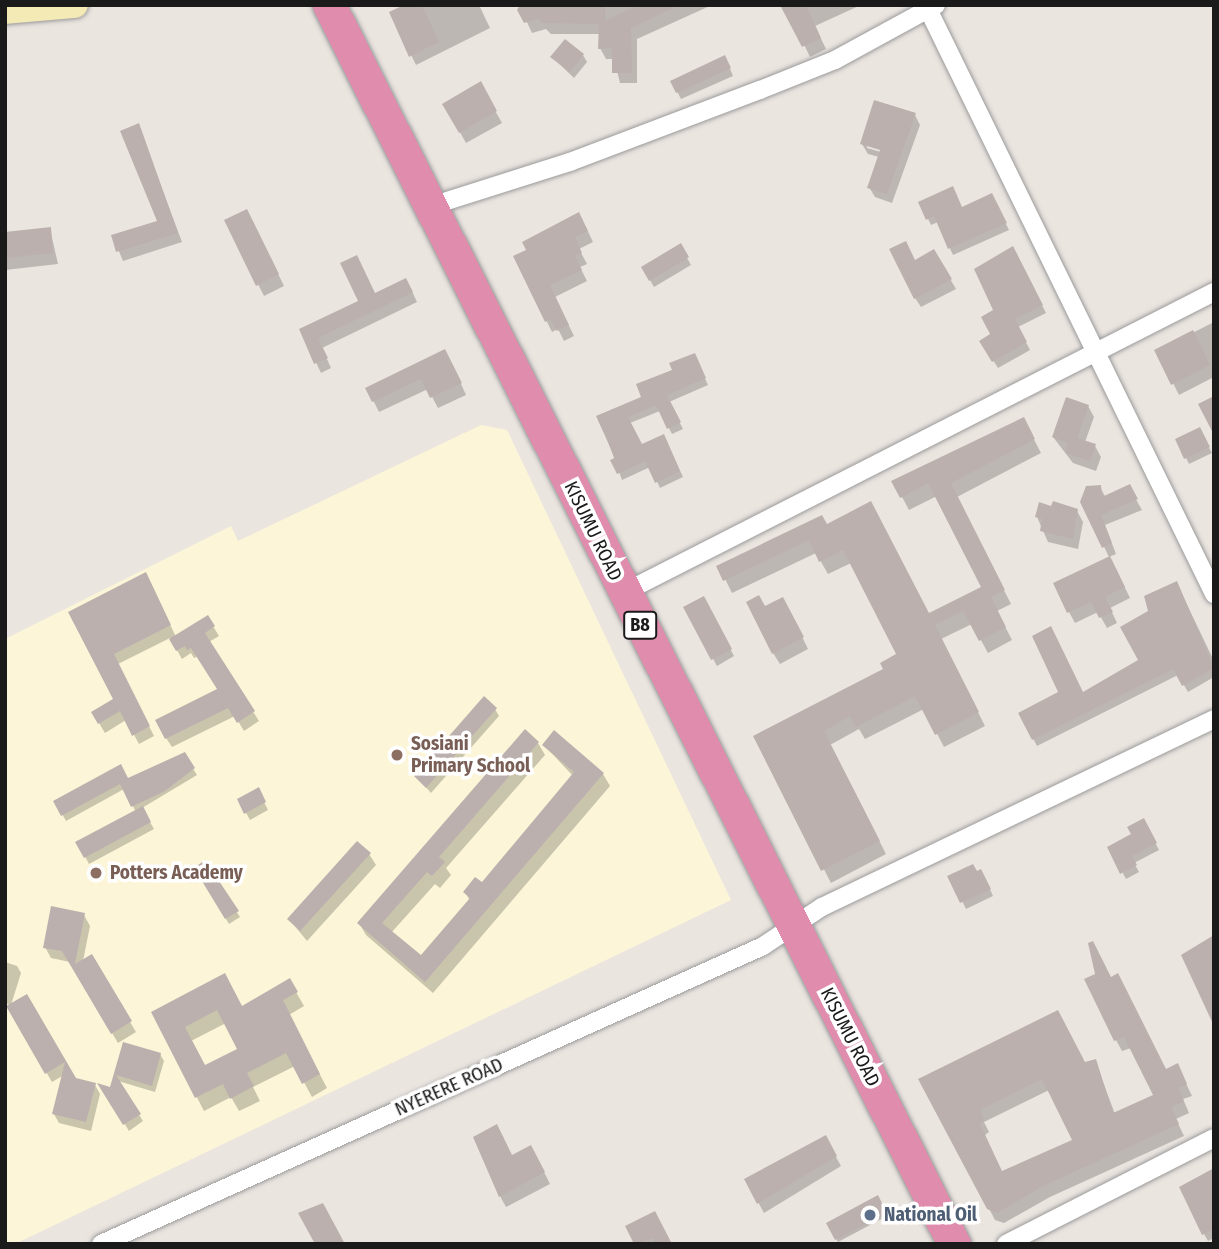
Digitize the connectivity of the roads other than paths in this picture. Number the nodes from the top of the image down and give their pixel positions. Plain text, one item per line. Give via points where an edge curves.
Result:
1 (75, 5) edge
2 (329, 5) edge
3 (930, 6) edge
4 (5, 11) edge
5 (431, 206) junction
6 (1214, 292) edge
7 (1097, 351) junction
8 (623, 593) junction
9 (1214, 594) edge
10 (1214, 719) edge
11 (795, 928) junction
12 (1214, 1138) edge
13 (101, 1244) edge
14 (954, 1244) edge
15 (1006, 1244) edge

1 - 4 street
2 - 5 highway, KISUMU ROAD / B8
3 - 5 street via 810,70 570,162
3 - 7 street
5 - 8 highway, KISUMU ROAD / B8
6 - 7 street
7 - 8 street
7 - 9 street
8 - 11 highway, KISUMU ROAD / B8
10 - 11 street, NYERERE ROAD via 822,907
11 - 13 street, NYERERE ROAD
11 - 14 highway, KISUMU ROAD / B8
12 - 15 street

